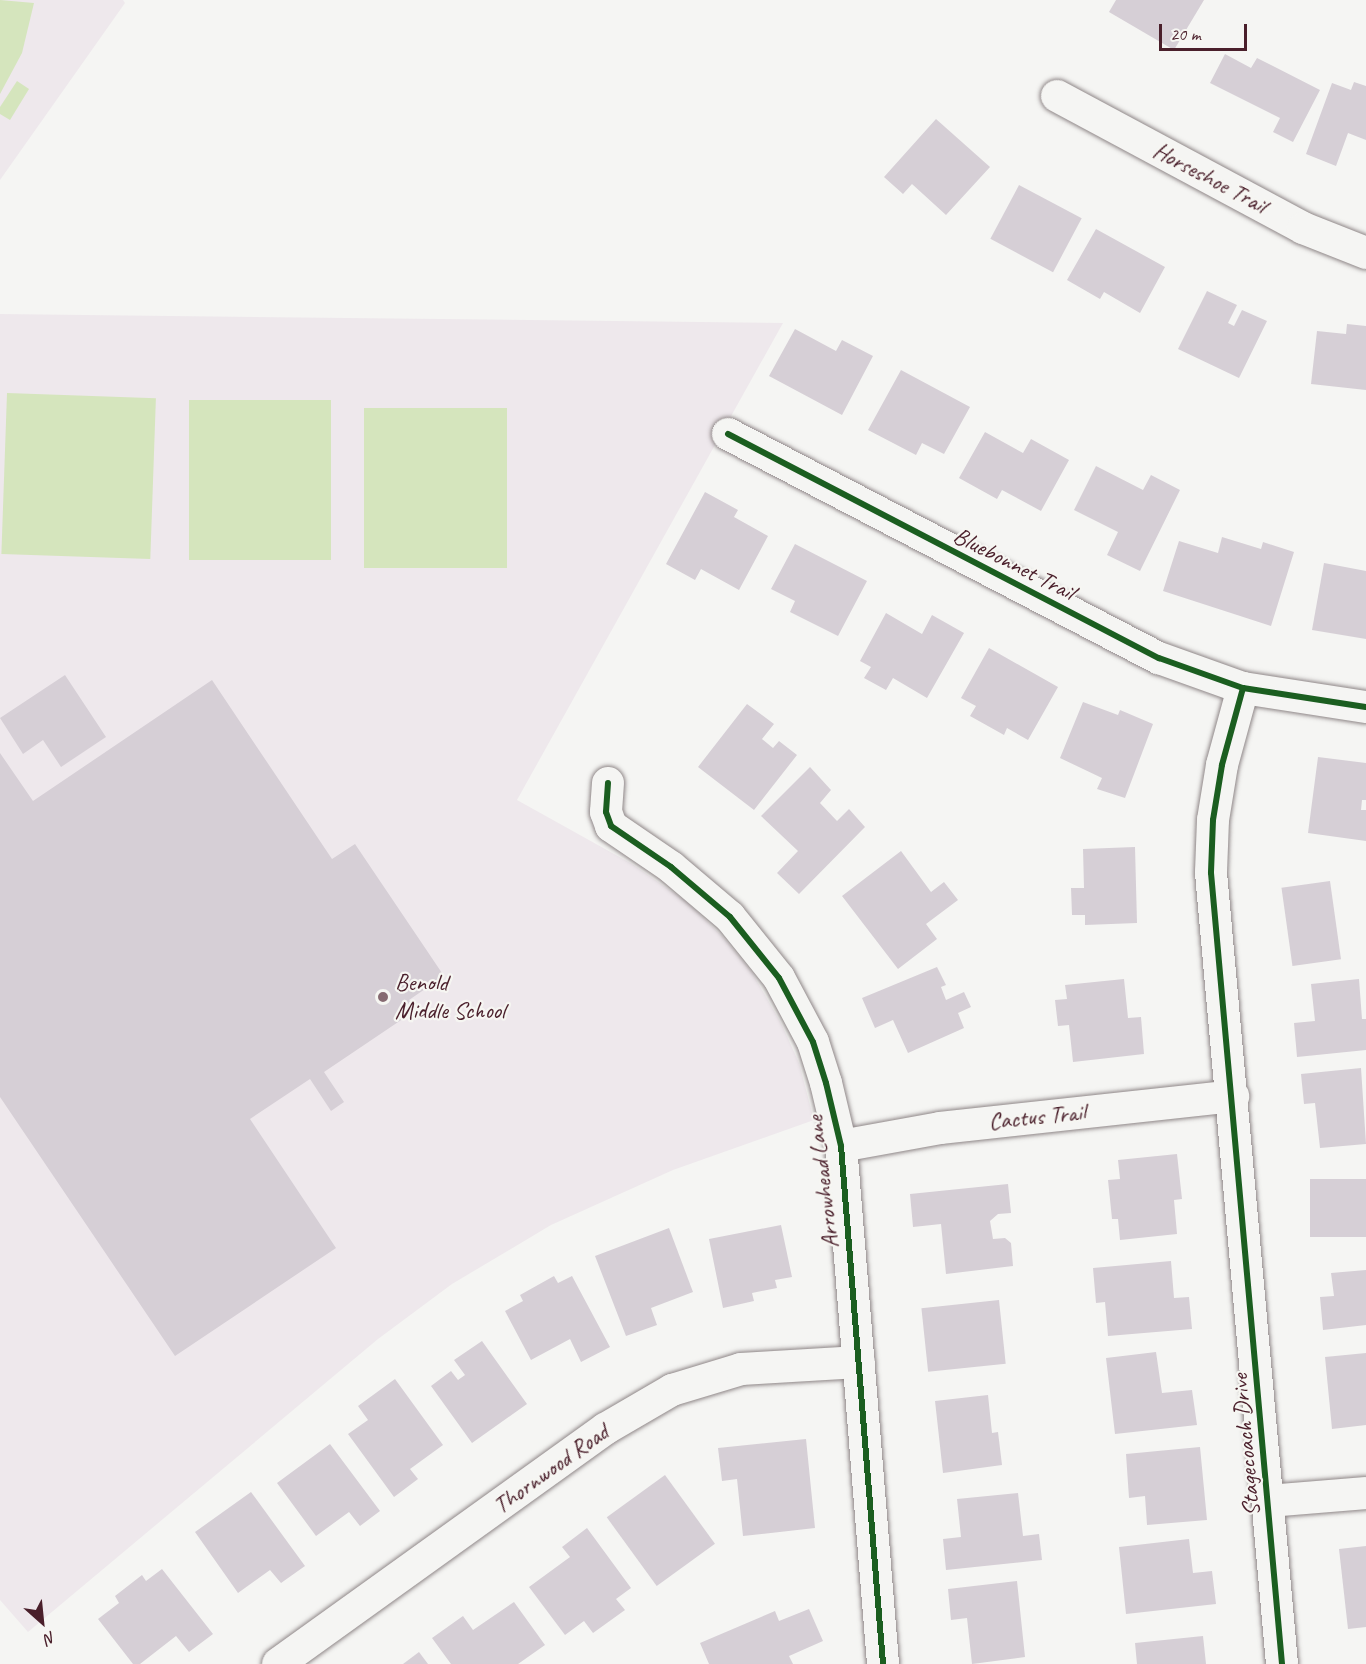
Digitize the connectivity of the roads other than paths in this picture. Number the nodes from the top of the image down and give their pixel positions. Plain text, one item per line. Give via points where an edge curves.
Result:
1 (1057, 96) dead end
2 (1366, 253) edge
3 (728, 434) dead end
4 (1243, 688) junction
5 (1366, 707) edge
6 (609, 783) dead end
7 (1233, 1096) junction
8 (841, 1146) junction
9 (859, 1362) junction
10 (1366, 1493) edge
11 (1269, 1502) junction
12 (278, 1664) edge
13 (883, 1664) edge
14 (1282, 1664) edge

1 - 2 street, Horseshoe Trail via 1303,228
3 - 4 street, Bluebonnet Trail via 1159,658
4 - 5 street, Bluebonnet Trail
4 - 7 street, Stagecoach Drive via 1222,765 1213,820 1212,873
6 - 8 street, Arrowhead Lane via 606,812 611,826 716,904 779,978 813,1042
7 - 8 street, Cactus Trail via 940,1128
7 - 11 street, Stagecoach Drive
8 - 9 street, Arrowhead Lane
9 - 12 street, Thornwood Road via 741,1370 706,1377 663,1394 605,1429
9 - 13 street, Arrowhead Lane
10 - 11 street
11 - 14 street, Stagecoach Drive

